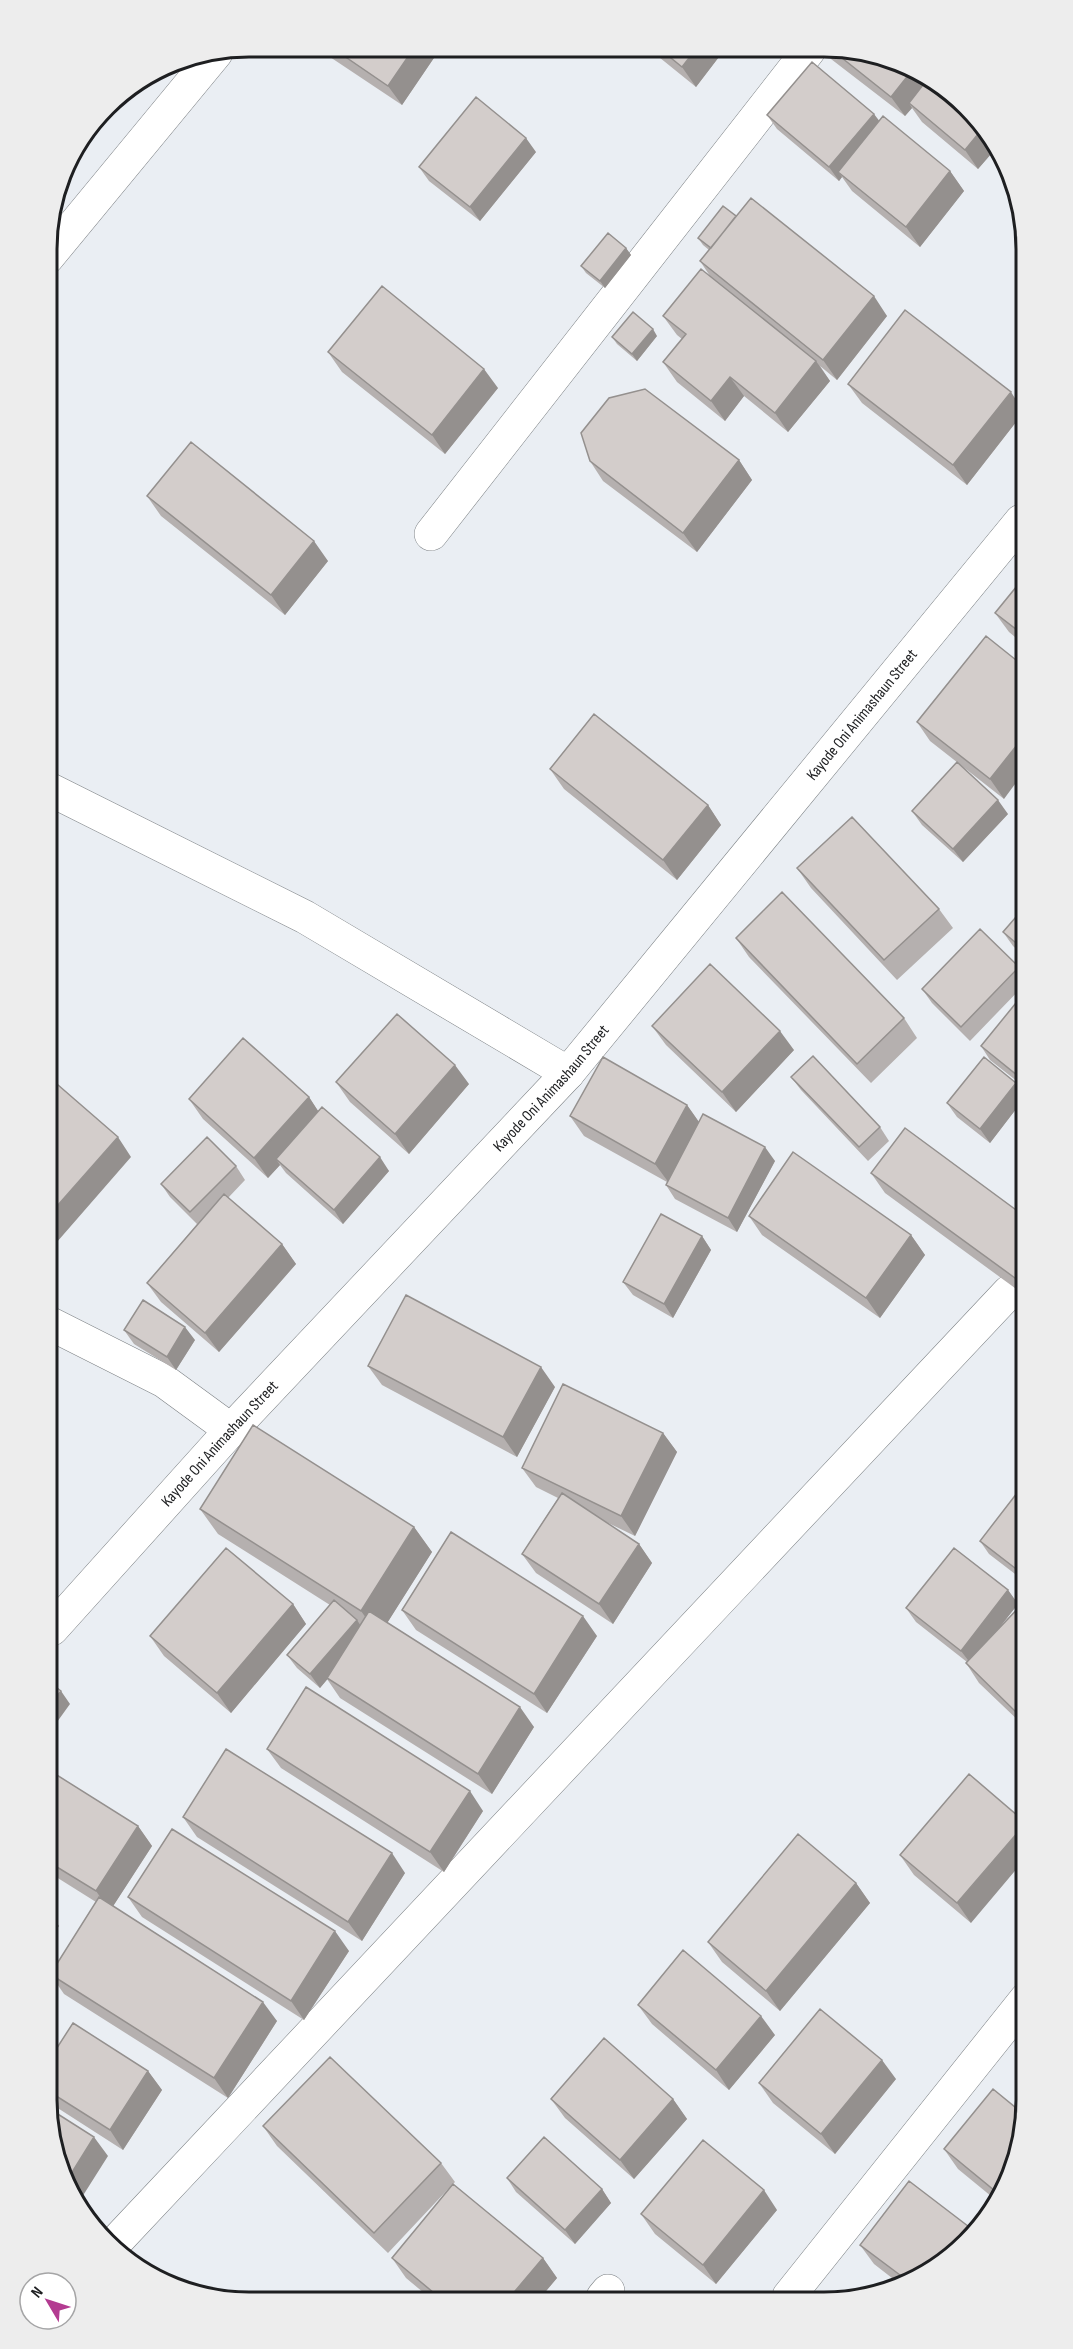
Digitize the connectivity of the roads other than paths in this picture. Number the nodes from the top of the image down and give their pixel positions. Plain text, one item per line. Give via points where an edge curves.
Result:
1 (804, 57) edge
2 (209, 62) edge
3 (57, 246) edge
4 (1016, 527) edge
5 (431, 534) dead end
6 (57, 793) edge
7 (568, 1073) junction
8 (1009, 1292) edge
9 (57, 1327) edge
10 (231, 1430) junction
11 (57, 1623) edge
12 (1016, 2012) edge
13 (118, 2240) edge
14 (792, 2292) edge

1 - 5 street
2 - 3 street
4 - 7 street, Kayode Oni Animashaun Street
6 - 7 street via 304,917
7 - 10 street, Kayode Oni Animashaun Street
8 - 13 street
9 - 10 street via 164,1381
10 - 11 street, Kayode Oni Animashaun Street
12 - 14 street

